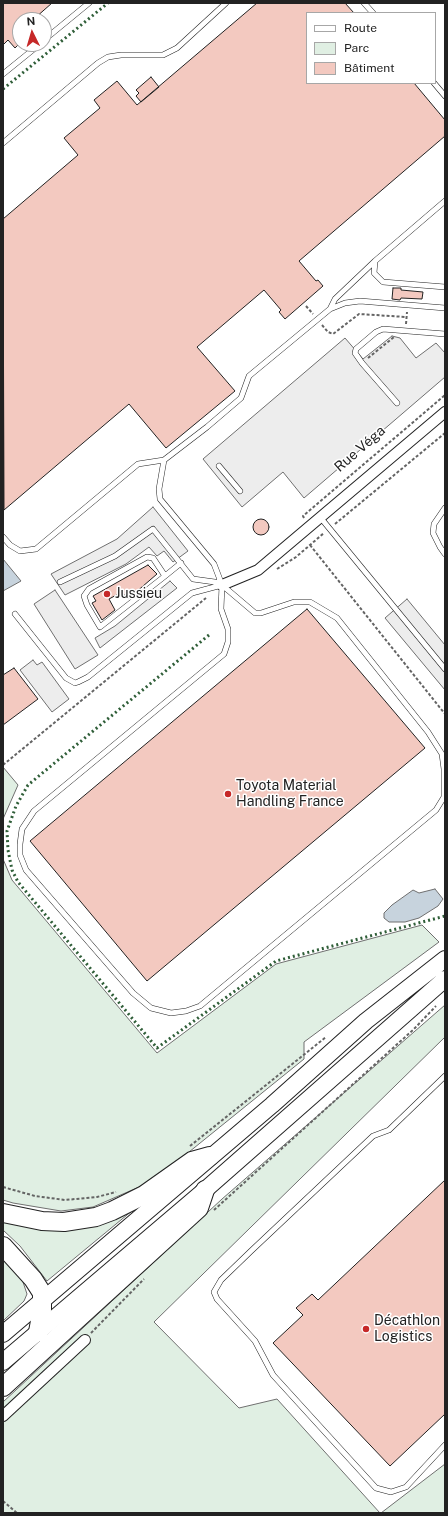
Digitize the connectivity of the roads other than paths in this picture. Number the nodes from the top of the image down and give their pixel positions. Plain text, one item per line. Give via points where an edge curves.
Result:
1 (89, 3) edge
2 (226, 3) edge
3 (364, 3) edge
4 (372, 12) edge
5 (52, 33) edge
6 (30, 52) edge
7 (3, 74) edge
8 (435, 84) edge
9 (445, 96) edge
10 (3, 143) edge
11 (445, 201) edge
12 (375, 261) junction
13 (445, 287) edge
14 (445, 308) edge
15 (330, 309) junction
16 (445, 334) edge
17 (397, 403) dead end
18 (445, 412) edge
19 (164, 460) junction
20 (219, 466) dead end
21 (240, 491) dead end
22 (445, 508) edge
23 (320, 517) junction
24 (3, 537) edge
25 (445, 554) edge
26 (181, 563) junction
27 (165, 576) junction
28 (60, 582) dead end
29 (222, 584) junction
30 (14, 614) dead end
31 (445, 669) edge
32 (444, 769) edge
33 (445, 959) edge
34 (445, 979) edge
35 (445, 1076) edge
36 (210, 1156) junction
37 (205, 1190) junction
38 (3, 1213) edge
39 (3, 1246) edge
40 (42, 1300) junction
41 (38, 1332) junction
42 (3, 1334) edge
43 (85, 1340) road end
44 (3, 1362) edge
45 (3, 1387) edge
46 (3, 1416) edge
47 (445, 1445) edge

1 - 5 lane
2 - 10 lane via 177,48 163,55 121,55 98,62
3 - 4 lane
6 - 7 lane
8 - 9 lane
11 - 12 lane
12 - 13 lane via 374,273 383,282
12 - 15 lane via 335,299
14 - 15 lane via 360,301
15 - 19 lane via 249,376 241,398
16 - 17 lane via 383,329 356,349 355,353 362,363
18 - 23 street, Rue Véga
19 - 24 lane via 138,464 36,549 20,551
19 - 29 lane via 160,499 214,564
20 - 21 lane
22 - 25 lane via 434,524 433,533
23 - 29 street, Rue Véga via 258,570
23 - 31 lane
26 - 27 lane
26 - 28 lane via 153,529 115,556
26 - 29 lane via 193,579
27 - 27 lane via 100,627 84,596 89,589 147,556 153,558
29 - 30 lane via 192,593 88,677 75,683 66,678
29 - 32 lane via 255,613 294,602 310,602 337,618 428,732 442,754
29 - 32 lane via 222,609 228,629 228,642 224,654 34,811 22,829 20,855 26,870 133,993 151,1008 170,1013 179,1013 200,1006 436,810 444,797
33 - 36 main road via 366,1021 286,1094
34 - 37 main road
35 - 47 lane via 389,1130 373,1136 246,1256 214,1292 217,1299 255,1341 273,1375 376,1488 391,1492 406,1487
36 - 38 highway via 192,1161 144,1194 96,1217 64,1222 42,1221
36 - 40 main road
37 - 41 main road
37 - 45 highway via 199,1208
39 - 40 highway via 33,1279 42,1293
40 - 41 highway
40 - 42 main road
41 - 44 main road
43 - 46 street

